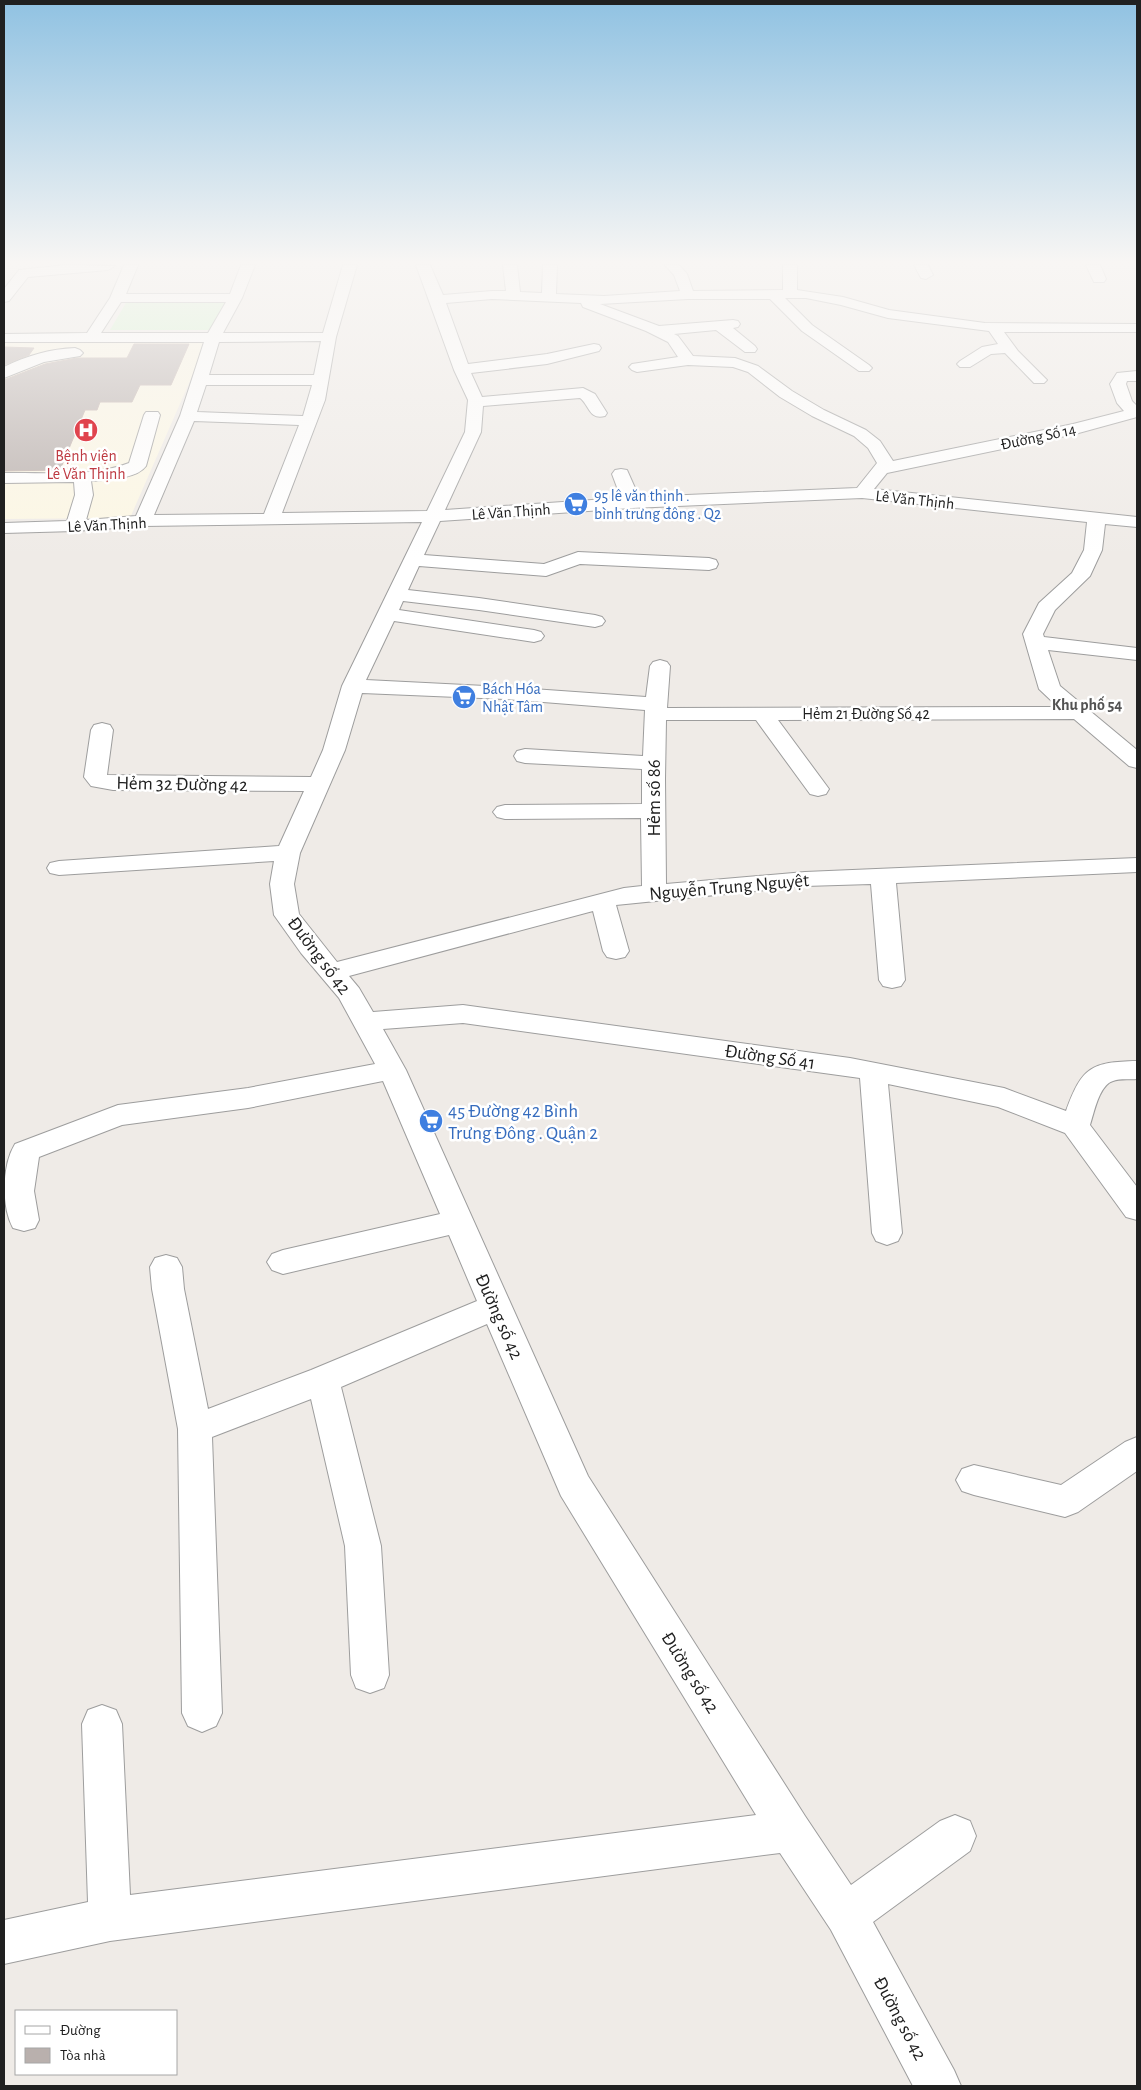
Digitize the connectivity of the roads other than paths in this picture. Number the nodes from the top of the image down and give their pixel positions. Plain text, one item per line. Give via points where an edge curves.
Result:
1 (26, 363) edge
2 (206, 363) edge
3 (323, 363) edge
4 (459, 363) edge
5 (510, 363) edge
6 (670, 363) edge
7 (728, 363) edge
8 (856, 363) edge
9 (1023, 363) edge
10 (637, 367) dead end
11 (864, 368) dead end
12 (462, 370) junction
13 (4, 373) edge
14 (1137, 376) edge
15 (201, 380) junction
16 (319, 380) junction
17 (1039, 380) dead end
18 (476, 402) junction
19 (599, 413) dead end
20 (152, 415) dead end
21 (188, 416) junction
22 (310, 421) junction
23 (882, 469) junction
24 (621, 474) dead end
25 (82, 477) junction
26 (4, 478) edge
27 (862, 493) junction
28 (632, 503) junction
29 (433, 516) junction
30 (272, 518) junction
31 (1097, 518) junction
32 (143, 521) junction
33 (1137, 522) edge
34 (75, 526) junction
35 (4, 528) edge
36 (412, 560) junction
37 (709, 564) dead end
38 (393, 604) junction
39 (595, 621) dead end
40 (534, 636) dead end
41 (1035, 642) junction
42 (1137, 654) edge
43 (660, 666) dead end
44 (353, 686) junction
45 (655, 709) junction
46 (1078, 713) junction
47 (762, 714) junction
48 (102, 730) dead end
49 (525, 756) dead end
50 (1137, 761) edge
51 (653, 763) junction
52 (319, 784) junction
53 (818, 789) dead end
54 (505, 812) dead end
55 (653, 812) junction
56 (288, 853) junction
57 (1137, 865) edge
58 (59, 868) dead end
59 (883, 876) junction
60 (654, 892) junction
61 (603, 900) junction
62 (616, 951) dead end
63 (331, 972) junction
64 (892, 980) dead end
65 (365, 1021) junction
66 (392, 1070) junction
67 (1137, 1070) edge
68 (873, 1072) junction
69 (1075, 1126) junction
70 (1137, 1210) edge
71 (24, 1220) dead end
72 (458, 1221) junction
73 (887, 1233) dead end
74 (283, 1262) dead end
75 (166, 1267) dead end
76 (496, 1307) junction
77 (323, 1380) junction
78 (195, 1429) junction
79 (1137, 1452) edge
80 (974, 1480) dead end
81 (370, 1675) dead end
82 (202, 1712) dead end
83 (102, 1724) dead end
84 (790, 1831) junction
85 (955, 1836) dead end
86 (846, 1915) junction
87 (110, 1920) junction
88 (4, 1942) edge
89 (938, 2086) edge

1 - 13 street
2 - 15 street
3 - 16 street
4 - 12 street
5 - 12 street
6 - 10 street
7 - 23 street via 752,368 786,394 860,433 874,445 886,463
8 - 11 street
9 - 17 street
12 - 18 street
14 - 23 street, Đường Số 14 via 1122,376 1118,384 1124,403 1135,413 1075,429
15 - 16 street
15 - 21 street
16 - 22 street
18 - 19 street via 583,393
18 - 29 street, Đường số 42 via 473,432
20 - 25 street via 137,466 119,473
21 - 22 street
21 - 32 street
22 - 30 street
23 - 27 street
24 - 28 street
25 - 26 street
25 - 34 street via 84,495
27 - 28 street, Lê Văn Thịnh
27 - 31 street, Lê Văn Thịnh
28 - 29 street, Lê Văn Thịnh
29 - 30 street, Lê Văn Thịnh
29 - 36 street, Đường số 42
30 - 32 street, Lê Văn Thịnh
31 - 33 street, Lê Văn Thịnh
31 - 41 street via 1093,550 1080,576 1046,607 1033,634
32 - 34 street, Lê Văn Thịnh
34 - 35 street, Lê Văn Thịnh
36 - 37 street via 546,570 578,558
36 - 38 street, Đường số 42
38 - 39 street via 480,604
38 - 40 street
38 - 44 street, Đường số 42
41 - 42 street
41 - 46 street via 1050,689
43 - 45 street, Hẻm số 86
44 - 45 street, Hẻm 21 Đường Số 42 via 505,693
44 - 52 street, Đường số 42 via 334,750
45 - 47 street, Hẻm 21 Đường Số 42
45 - 51 street, Hẻm số 86
46 - 47 street, Hẻm 21 Đường Số 42
46 - 50 street
47 - 53 street
48 - 52 street, Hẻm 32 Đường 42 via 95,777 99,781
49 - 51 street
51 - 55 street, Hẻm số 86
52 - 56 street, Đường số 42
54 - 55 street
55 - 60 street, Hẻm số 86
56 - 58 street
56 - 63 street, Đường số 42 via 282,884 287,915
57 - 59 street, Nguyễn Trung Nguyệt
59 - 60 street, Nguyễn Trung Nguyệt
59 - 64 street
60 - 61 street, Nguyễn Trung Nguyệt
61 - 62 street
61 - 63 street, Nguyễn Trung Nguyệt
63 - 65 street, Đường số 42 via 350,994
65 - 66 street, Đường số 42
65 - 68 street, Đường Số 41 via 463,1014
66 - 71 street via 248,1098 118,1115 25,1151 19,1191
66 - 72 street, Đường số 42
67 - 69 street via 1099,1075
68 - 69 street, Đường Số 41 via 1004,1098
68 - 73 street
69 - 70 street
72 - 74 street
72 - 76 street, Đường số 42
75 - 78 street
76 - 77 street
76 - 84 street, Đường số 42 via 574,1485
77 - 78 street
77 - 81 street via 363,1546
78 - 82 street
79 - 80 street via 1064,1502
83 - 87 street
84 - 86 street, Đường số 42
84 - 87 street
85 - 86 street
86 - 89 street, Đường số 42
87 - 88 street

